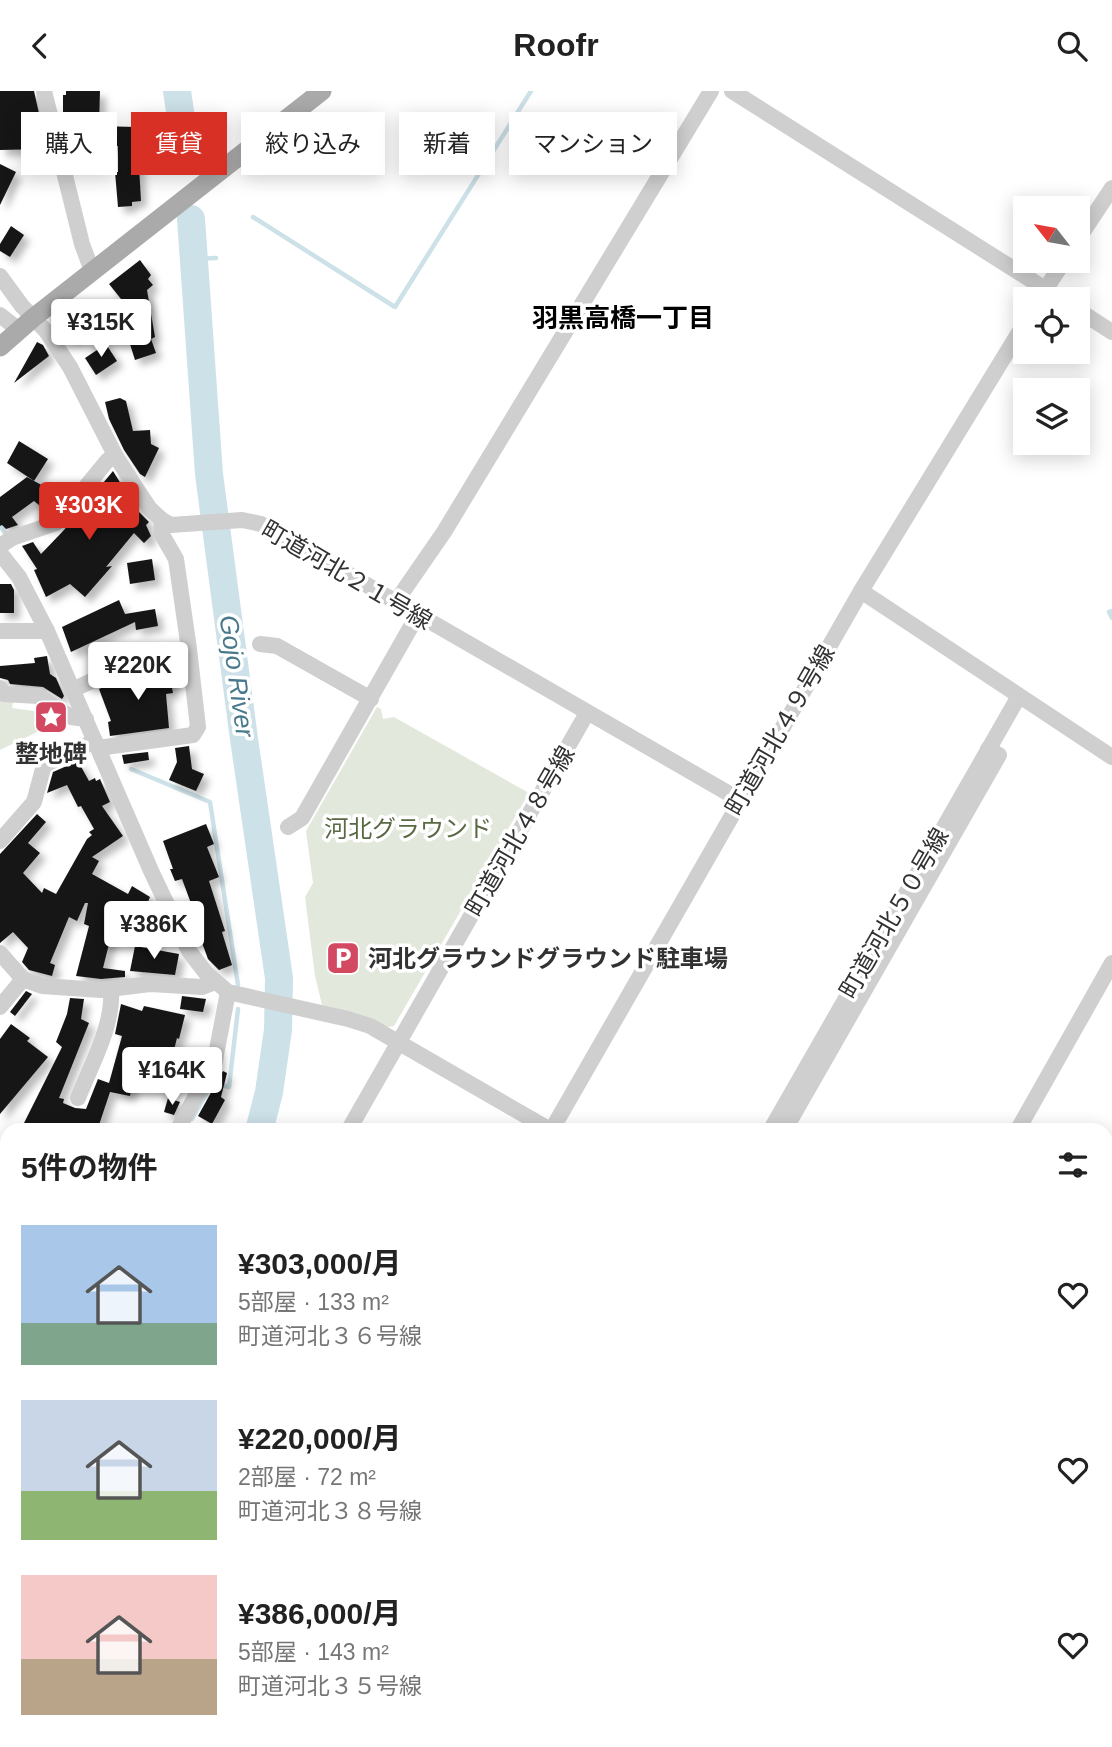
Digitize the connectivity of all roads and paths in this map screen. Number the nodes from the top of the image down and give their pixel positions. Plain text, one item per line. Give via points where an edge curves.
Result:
1 (44, 91) edge
2 (322, 91) edge
3 (711, 91) edge
4 (732, 91) edge
5 (1112, 188) edge
6 (1090, 221) edge
7 (92, 271) junction
8 (0, 276) edge
9 (1031, 287) edge
10 (0, 315) edge
11 (1090, 318) edge
12 (26, 324) junction
13 (1112, 332) edge
14 (1013, 342) edge
15 (0, 347) edge
16 (115, 455) junction
17 (162, 520) junction
18 (0, 546) edge
19 (0, 553) edge
20 (861, 591) junction
21 (395, 603) junction
22 (417, 615) junction
23 (0, 631) edge
24 (47, 631) junction
25 (260, 644) dead end
26 (189, 649) junction
27 (74, 689) junction
28 (1, 692) edge
29 (1019, 696) junction
30 (371, 699) junction
31 (587, 713) junction
32 (86, 719) junction
33 (97, 745) junction
34 (988, 749) junction
35 (1112, 757) edge
36 (740, 800) junction
37 (288, 827) dead end
38 (0, 841) edge
39 (0, 953) edge
40 (1110, 972) edge
41 (23, 979) junction
42 (221, 987) junction
43 (111, 989) junction
44 (0, 1007) edge
45 (399, 1042) junction
46 (78, 1098) dead end
47 (181, 1123) edge
48 (353, 1123) edge
49 (539, 1123) edge
50 (555, 1123) edge
51 (775, 1123) edge
52 (789, 1123) edge
53 (1022, 1123) edge

1 - 7 street
2 - 7 main road
3 - 21 street via 444,531
4 - 9 street
5 - 6 street
7 - 12 main road
8 - 12 street
10 - 12 street
11 - 13 street
12 - 15 main road
12 - 16 street via 46,331
14 - 20 street, 町道河北４９号線
16 - 17 street
16 - 18 street via 56,523
17 - 21 street, 町道河北２１号線 via 171,525 242,520 261,524
17 - 26 street via 161,533 176,559
19 - 24 street via 19,577
20 - 29 street
20 - 36 street, 町道河北４９号線
21 - 22 street, 町道河北２１号線
22 - 30 street
22 - 31 street, 町道河北２１号線
23 - 24 street
24 - 27 street
25 - 30 street via 277,646
26 - 27 street via 136,661
26 - 33 street via 198,727 192,735
27 - 32 street
28 - 32 street via 38,696 71,717
29 - 34 street, 町道河北５０号線
29 - 35 street
30 - 37 street via 302,818
31 - 36 street, 町道河北２１号線
31 - 45 street, 町道河北４８号線
32 - 33 street
33 - 38 street via 44,765 34,802
33 - 42 street via 189,951
34 - 51 street, 町道河北５０号線
34 - 52 street via 999,755
36 - 50 street, 町道河北４９号線
39 - 41 street
40 - 53 street
41 - 43 street via 42,986
41 - 44 street
42 - 43 street via 150,984
42 - 45 street via 361,1023
42 - 47 street via 215,1060
43 - 46 street via 105,1028
45 - 48 street, 町道河北４８号線
45 - 49 street

